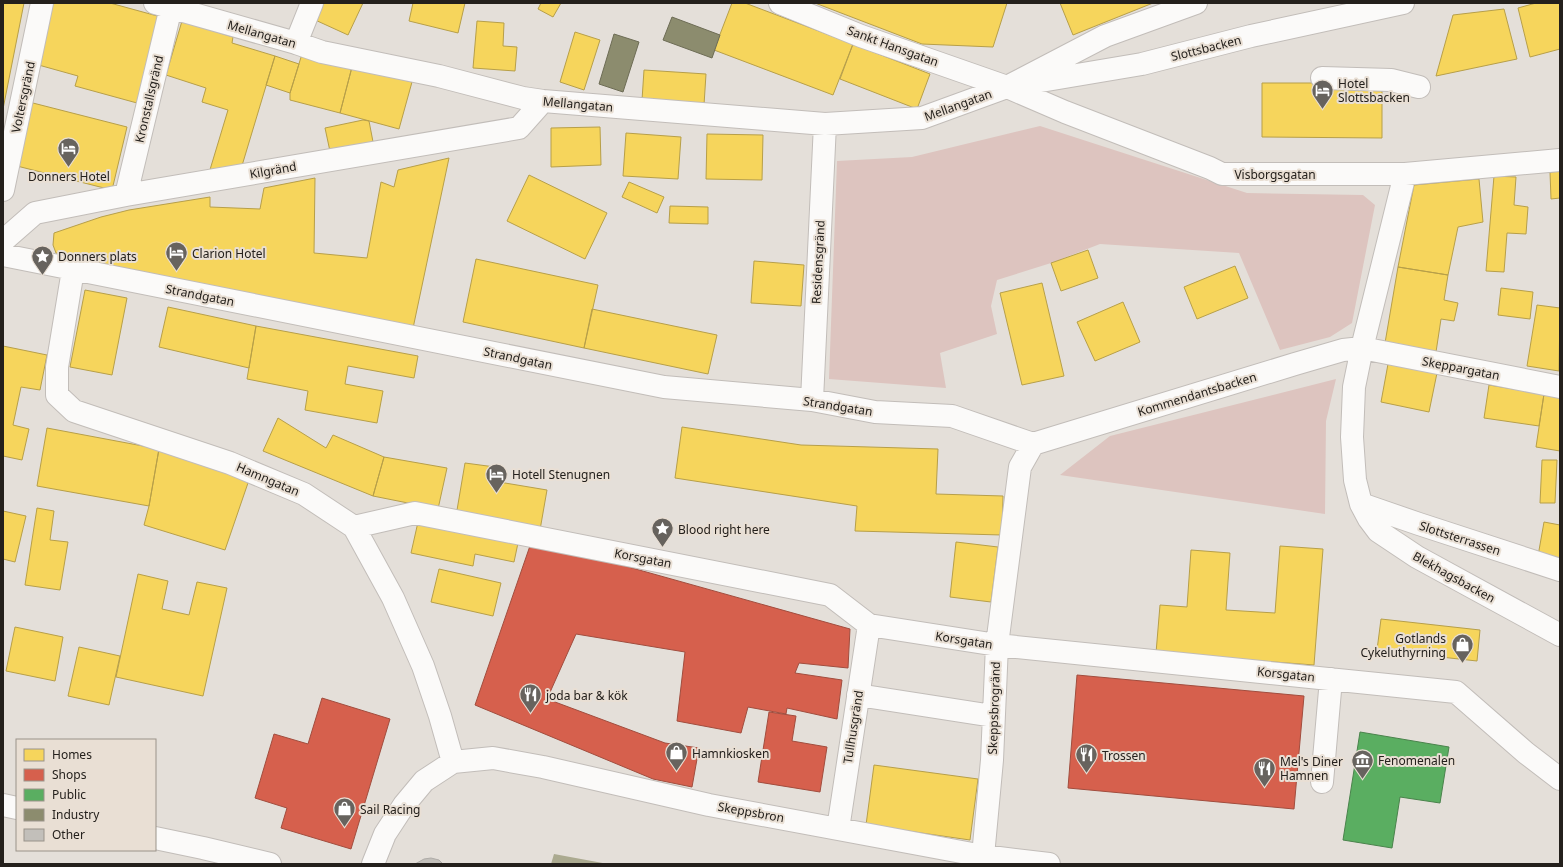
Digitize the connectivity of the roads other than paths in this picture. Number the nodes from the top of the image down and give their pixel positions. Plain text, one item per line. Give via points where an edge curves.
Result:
1 (42, 3) edge
2 (312, 3) edge
3 (780, 3) edge
4 (1196, 3) edge
5 (1403, 3) edge
6 (166, 5) edge
7 (296, 43) junction
8 (1322, 78) dead end
9 (1007, 87) junction
10 (1420, 87) dead end
11 (543, 101) junction
12 (824, 124) junction
13 (1560, 160) edge
14 (1405, 174) junction
15 (3, 190) edge
16 (126, 195) junction
17 (3, 241) edge
18 (3, 255) edge
19 (73, 270) junction
20 (1362, 348) junction
21 (1560, 387) edge
22 (812, 400) junction
23 (1033, 444) junction
24 (1361, 504) junction
25 (354, 527) junction
26 (1560, 570) edge
27 (869, 624) junction
28 (1560, 636) edge
29 (996, 645) junction
30 (1331, 679) junction
31 (858, 695) junction
32 (994, 716) junction
33 (453, 762) junction
34 (1560, 779) edge
35 (1322, 782) dead end
36 (3, 805) edge
37 (16, 808) edge
38 (838, 829) junction
39 (156, 838) edge
40 (984, 856) junction
41 (270, 864) edge
42 (373, 864) edge
43 (1050, 864) edge

1 - 15 street, Voltersgränd
2 - 7 street
3 - 9 street, Sankt Hansgatan via 862,36
4 - 9 street via 1105,36
5 - 9 street, Slottsbacken via 1251,36 1142,64
6 - 7 street, Mellangatan
6 - 16 street, Kronstallsgränd
7 - 11 street, Mellangatan via 322,52
8 - 10 street via 1391,80
9 - 12 street, Mellangatan via 922,118
9 - 14 street, Visborgsgatan via 1222,174
11 - 12 street, Mellangatan
11 - 16 street, Kilgränd via 518,128
12 - 22 street, Residensgränd
13 - 14 street, Visborgsgatan
14 - 20 street
16 - 17 street, Kilgränd via 35,213
18 - 19 street, Strandgatan
19 - 22 street, Strandgatan via 664,387
19 - 25 street, Hamngatan via 57,367 57,394 74,411 230,464 304,494
20 - 21 street, Skeppargatan
20 - 23 street, Kommendantsbacken via 1343,350 1295,364
20 - 24 street via 1354,387 1352,437 1355,480
22 - 23 street, Strandgatan via 875,412 952,416
23 - 29 street, Skeppsbrogränd via 1020,467
24 - 26 street, Slottsterrassen
24 - 28 street, Blekhagsbacken via 1368,519 1378,531 1417,557
25 - 27 street, Korsgatan via 415,513 830,595
25 - 33 street, Hamngatan via 392,598 422,666
27 - 29 street, Korsgatan
27 - 31 street, Tullhusgränd
29 - 30 street, Korsgatan
29 - 32 street, Skeppsbrogränd
30 - 34 street, Korsgatan via 1456,692
30 - 35 street
31 - 32 street
31 - 38 street, Tullhusgränd
32 - 40 street, Skeppsbrogränd
33 - 38 street, Skeppsbron via 493,758 709,805
33 - 42 street via 424,781 404,805 386,834
36 - 37 street
38 - 40 street, Skeppsbron
39 - 41 street
40 - 43 street, Skeppsbron

